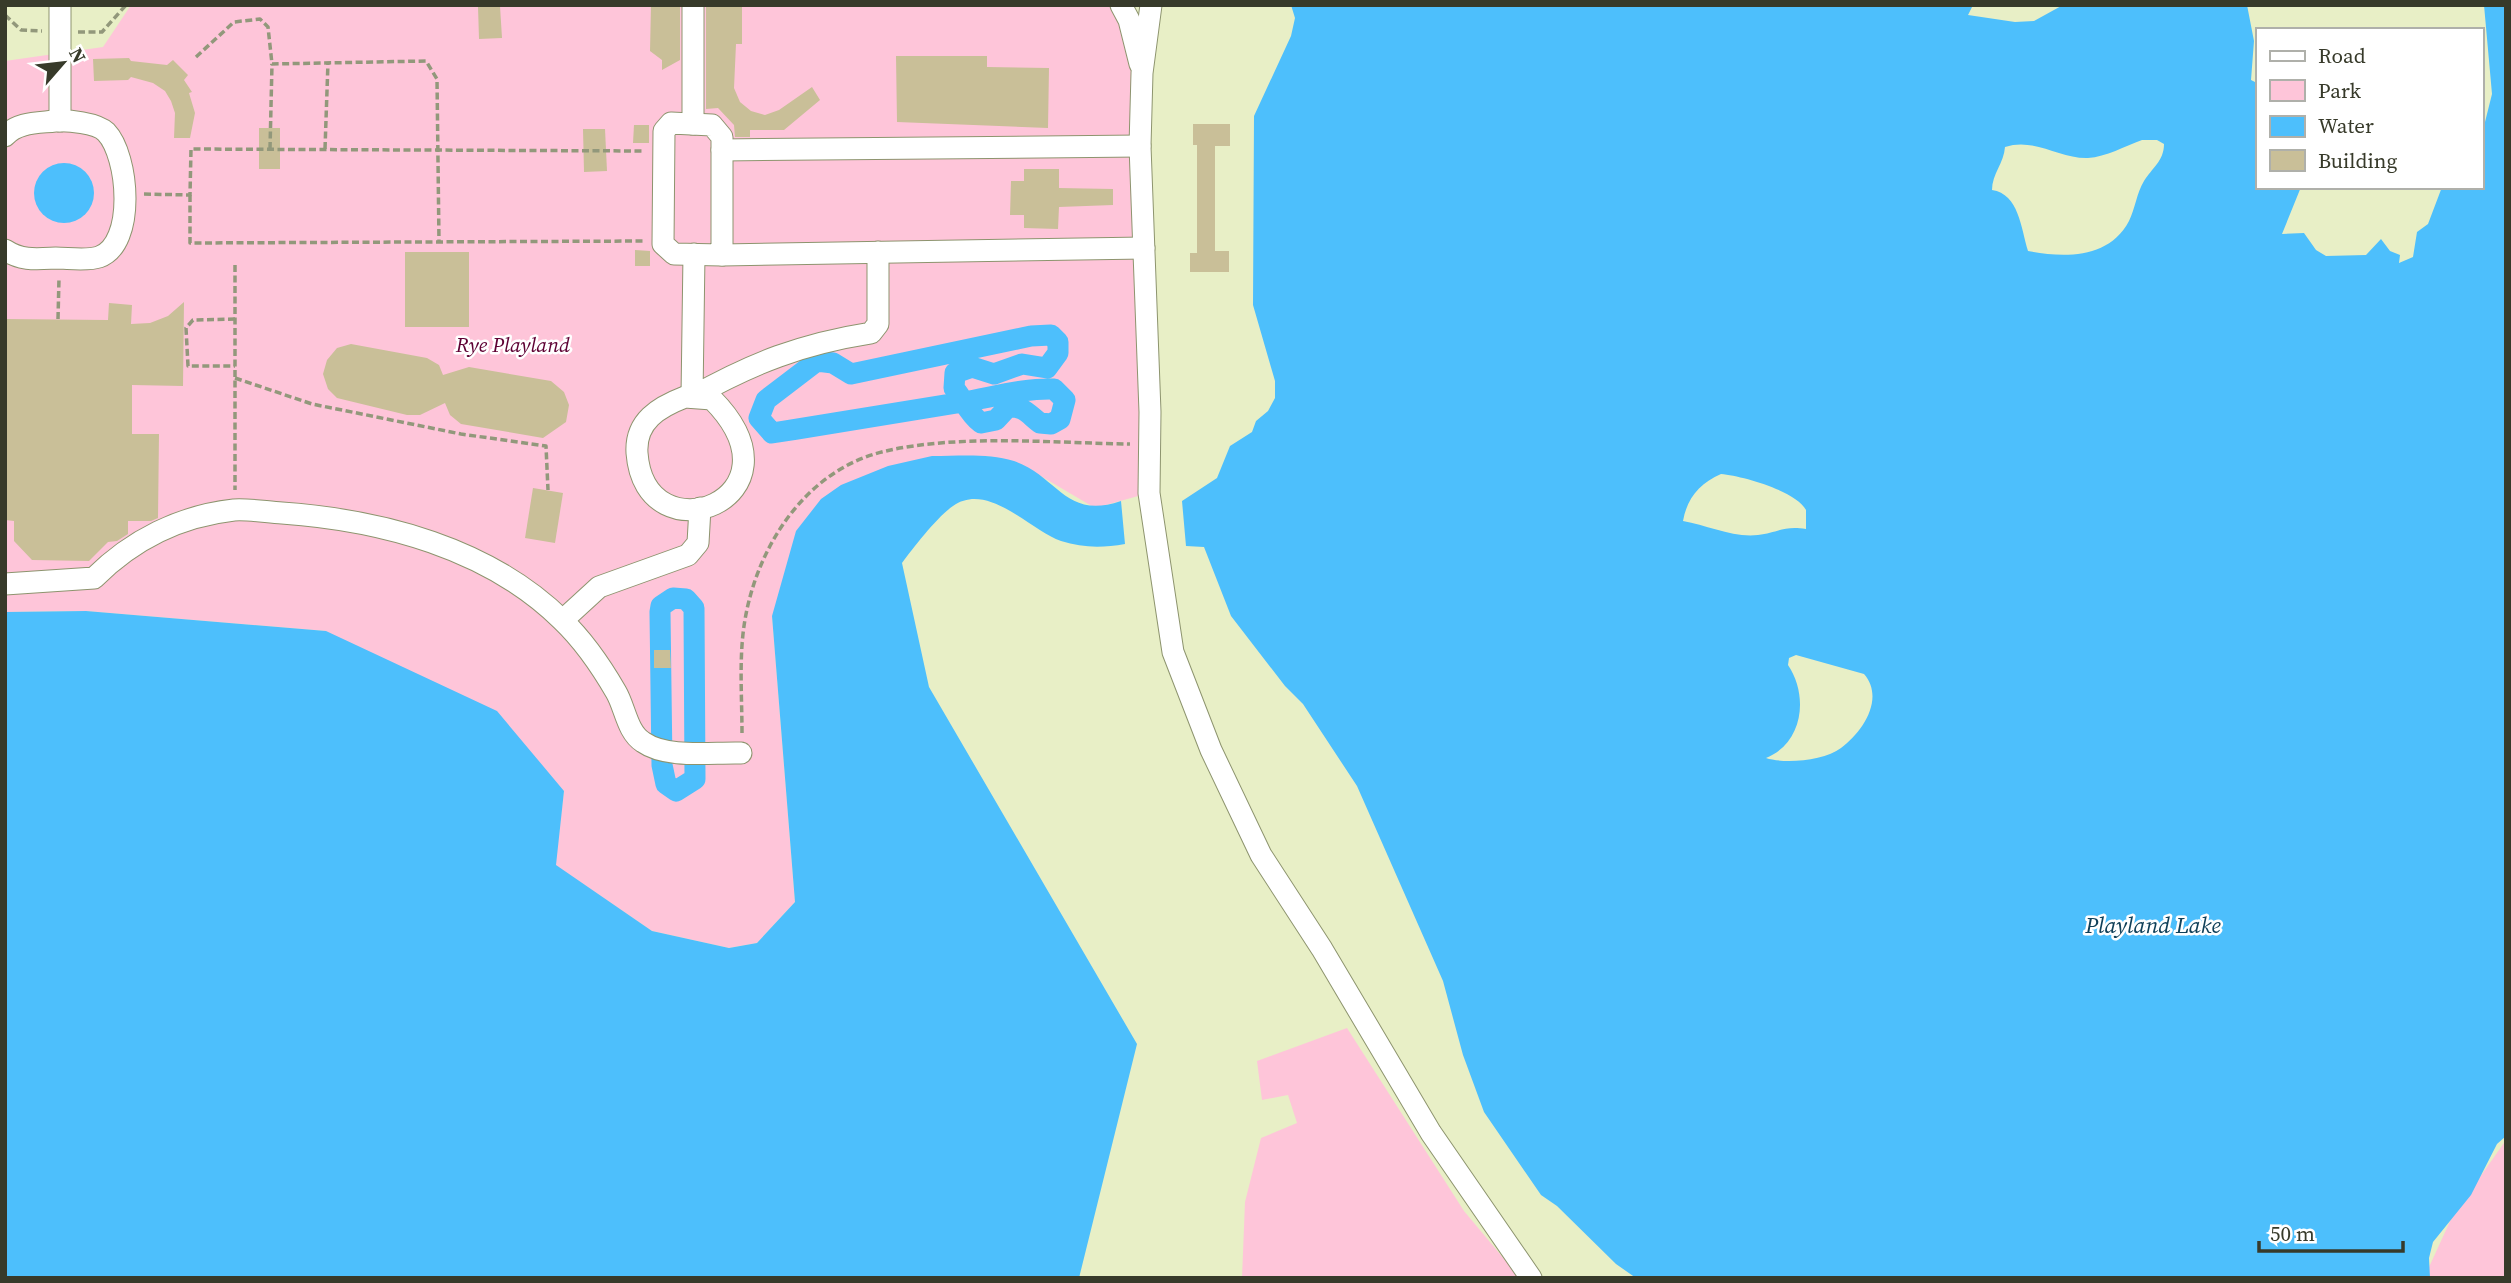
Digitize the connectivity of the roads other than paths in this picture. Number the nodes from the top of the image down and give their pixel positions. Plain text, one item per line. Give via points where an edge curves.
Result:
1 (60, 5) edge
2 (693, 5) edge
3 (1121, 5) edge
4 (1151, 5) edge
5 (1142, 73) junction
6 (60, 121) junction
7 (693, 124) junction
8 (5, 136) edge
9 (1140, 146) junction
10 (722, 150) junction
11 (1144, 248) junction
12 (5, 250) edge
13 (878, 252) junction
14 (694, 254) junction
15 (722, 255) junction
16 (692, 397) junction
17 (700, 508) junction
18 (5, 584) edge
19 (563, 620) junction
20 (741, 753) road end
21 (1531, 1278) edge

1 - 6 street
2 - 7 street
3 - 5 street
4 - 5 street
5 - 9 street
6 - 8 street via 24,124
6 - 12 street via 105,131 119,151 124,173 122,230 114,247 98,257 19,259
7 - 10 street via 712,125 722,137
7 - 14 street via 670,123 664,131 663,241 674,254
9 - 10 street
9 - 11 street
10 - 15 street
11 - 13 street
11 - 21 street via 1149,493 1173,652 1211,750 1261,855 1431,1133
13 - 15 street
13 - 16 street via 878,324 871,333 780,353
14 - 15 street
14 - 16 street
16 - 17 street via 712,399 731,419 743,445 743,473 730,495
16 - 17 street via 661,406 642,425 638,470 653,497 680,511
17 - 19 street via 698,543 688,555 599,587
18 - 19 street via 94,578 117,555 150,535 183,521 235,510 369,523 448,548 520,583
19 - 20 street via 595,657 640,741 657,751

